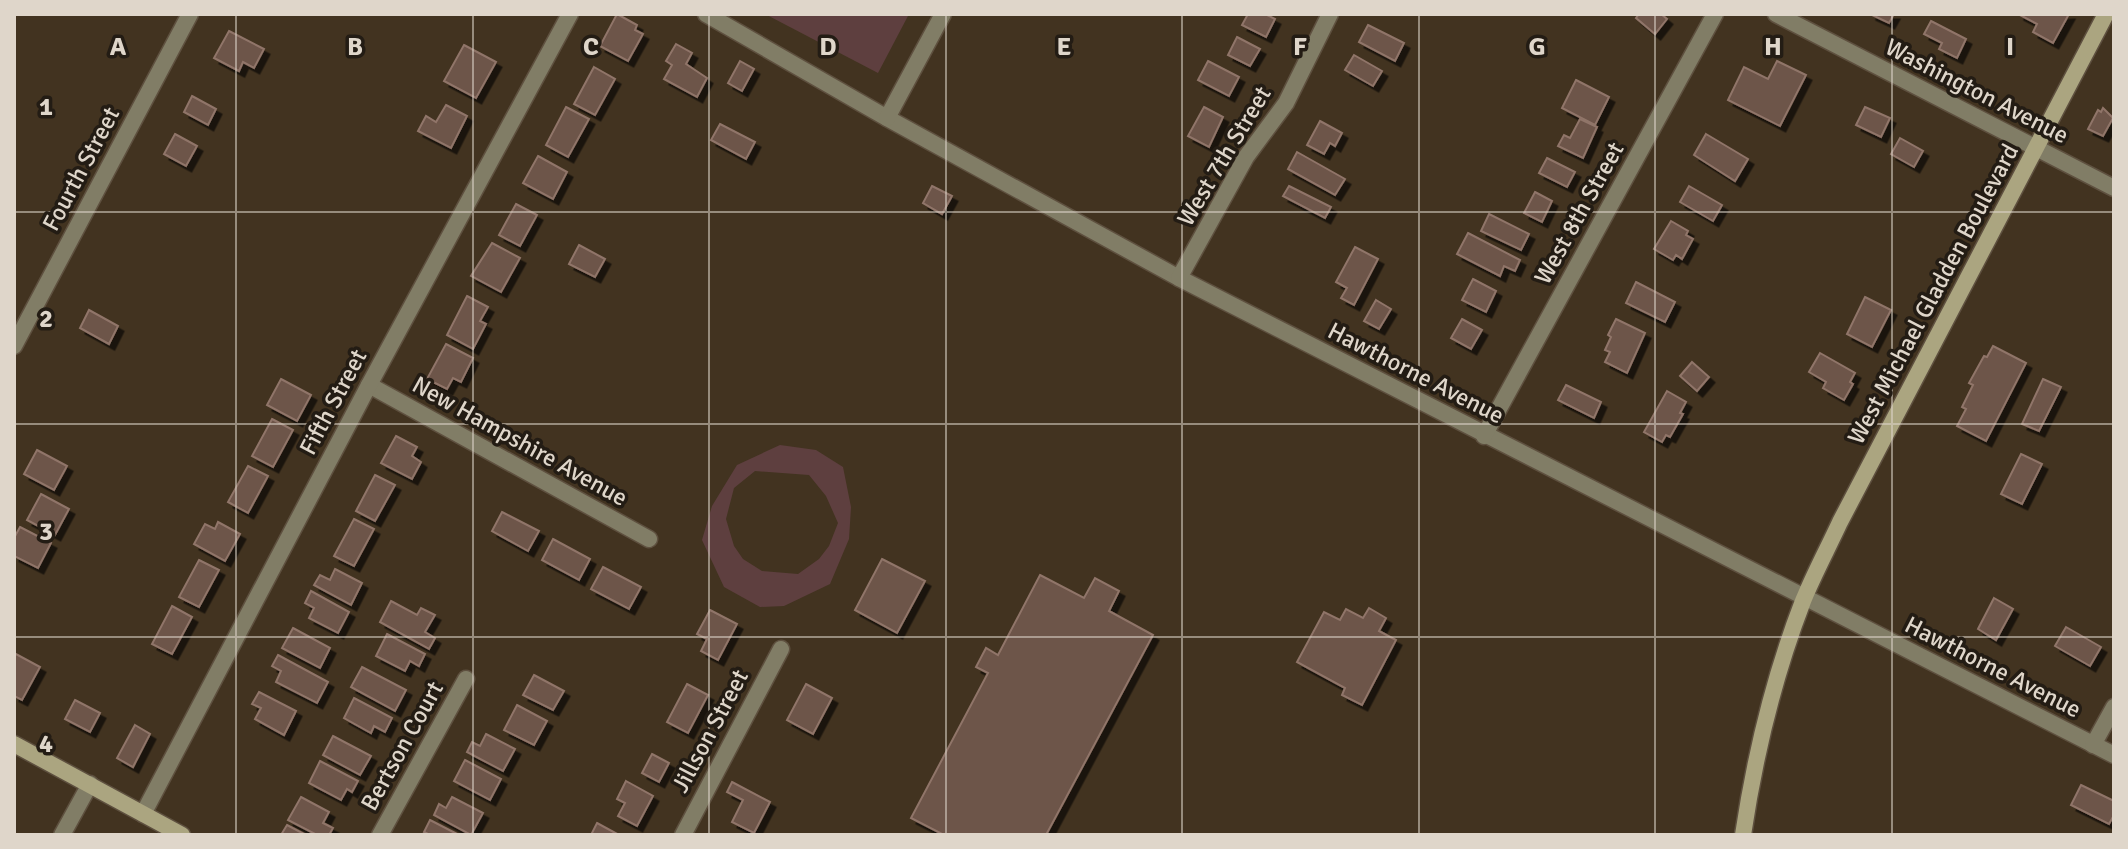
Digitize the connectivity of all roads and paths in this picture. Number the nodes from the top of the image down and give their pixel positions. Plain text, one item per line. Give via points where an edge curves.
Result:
1 (190, 14) edge
2 (570, 14) edge
3 (706, 14) edge
4 (943, 14) edge
5 (1330, 14) edge
6 (1715, 14) edge
7 (1776, 14) edge
8 (2106, 14) edge
9 (887, 118) junction
10 (2036, 149) junction
11 (2114, 188) edge
12 (1179, 278) junction
13 (14, 346) edge
14 (369, 385) junction
15 (1484, 436) junction
16 (649, 539) dead end
17 (1804, 598) junction
18 (781, 649) dead end
19 (466, 679) dead end
20 (2114, 707) edge
21 (14, 744) edge
22 (2093, 745) junction
23 (2114, 755) edge
24 (90, 784) junction
25 (143, 814) junction
26 (62, 835) edge
27 (182, 835) edge
28 (380, 835) edge
29 (683, 835) edge
30 (1743, 835) edge

1 - 13 street, Fourth Street
2 - 14 street, Fifth Street
3 - 9 street, Hawthorne Avenue
4 - 9 street
5 - 12 street, West 7th Street via 1286,103 1246,157
6 - 15 street, West 8th Street
7 - 10 street, Washington Avenue
8 - 10 main road, West Michael Gladden Boulevard
9 - 12 street, Hawthorne Avenue
10 - 11 street, Washington Avenue
10 - 17 main road, West Michael Gladden Boulevard
12 - 15 street, Hawthorne Avenue
14 - 16 street, New Hampshire Avenue
14 - 25 street, Fifth Street
15 - 17 street, Hawthorne Avenue
17 - 22 street, Hawthorne Avenue
17 - 30 main road, West Michael Gladden Boulevard via 1763,727
18 - 29 street, Jillson Street
19 - 28 street, Bertson Court
20 - 22 street
21 - 24 main road
22 - 23 street, Hawthorne Avenue
24 - 25 main road
24 - 26 street
25 - 27 main road

